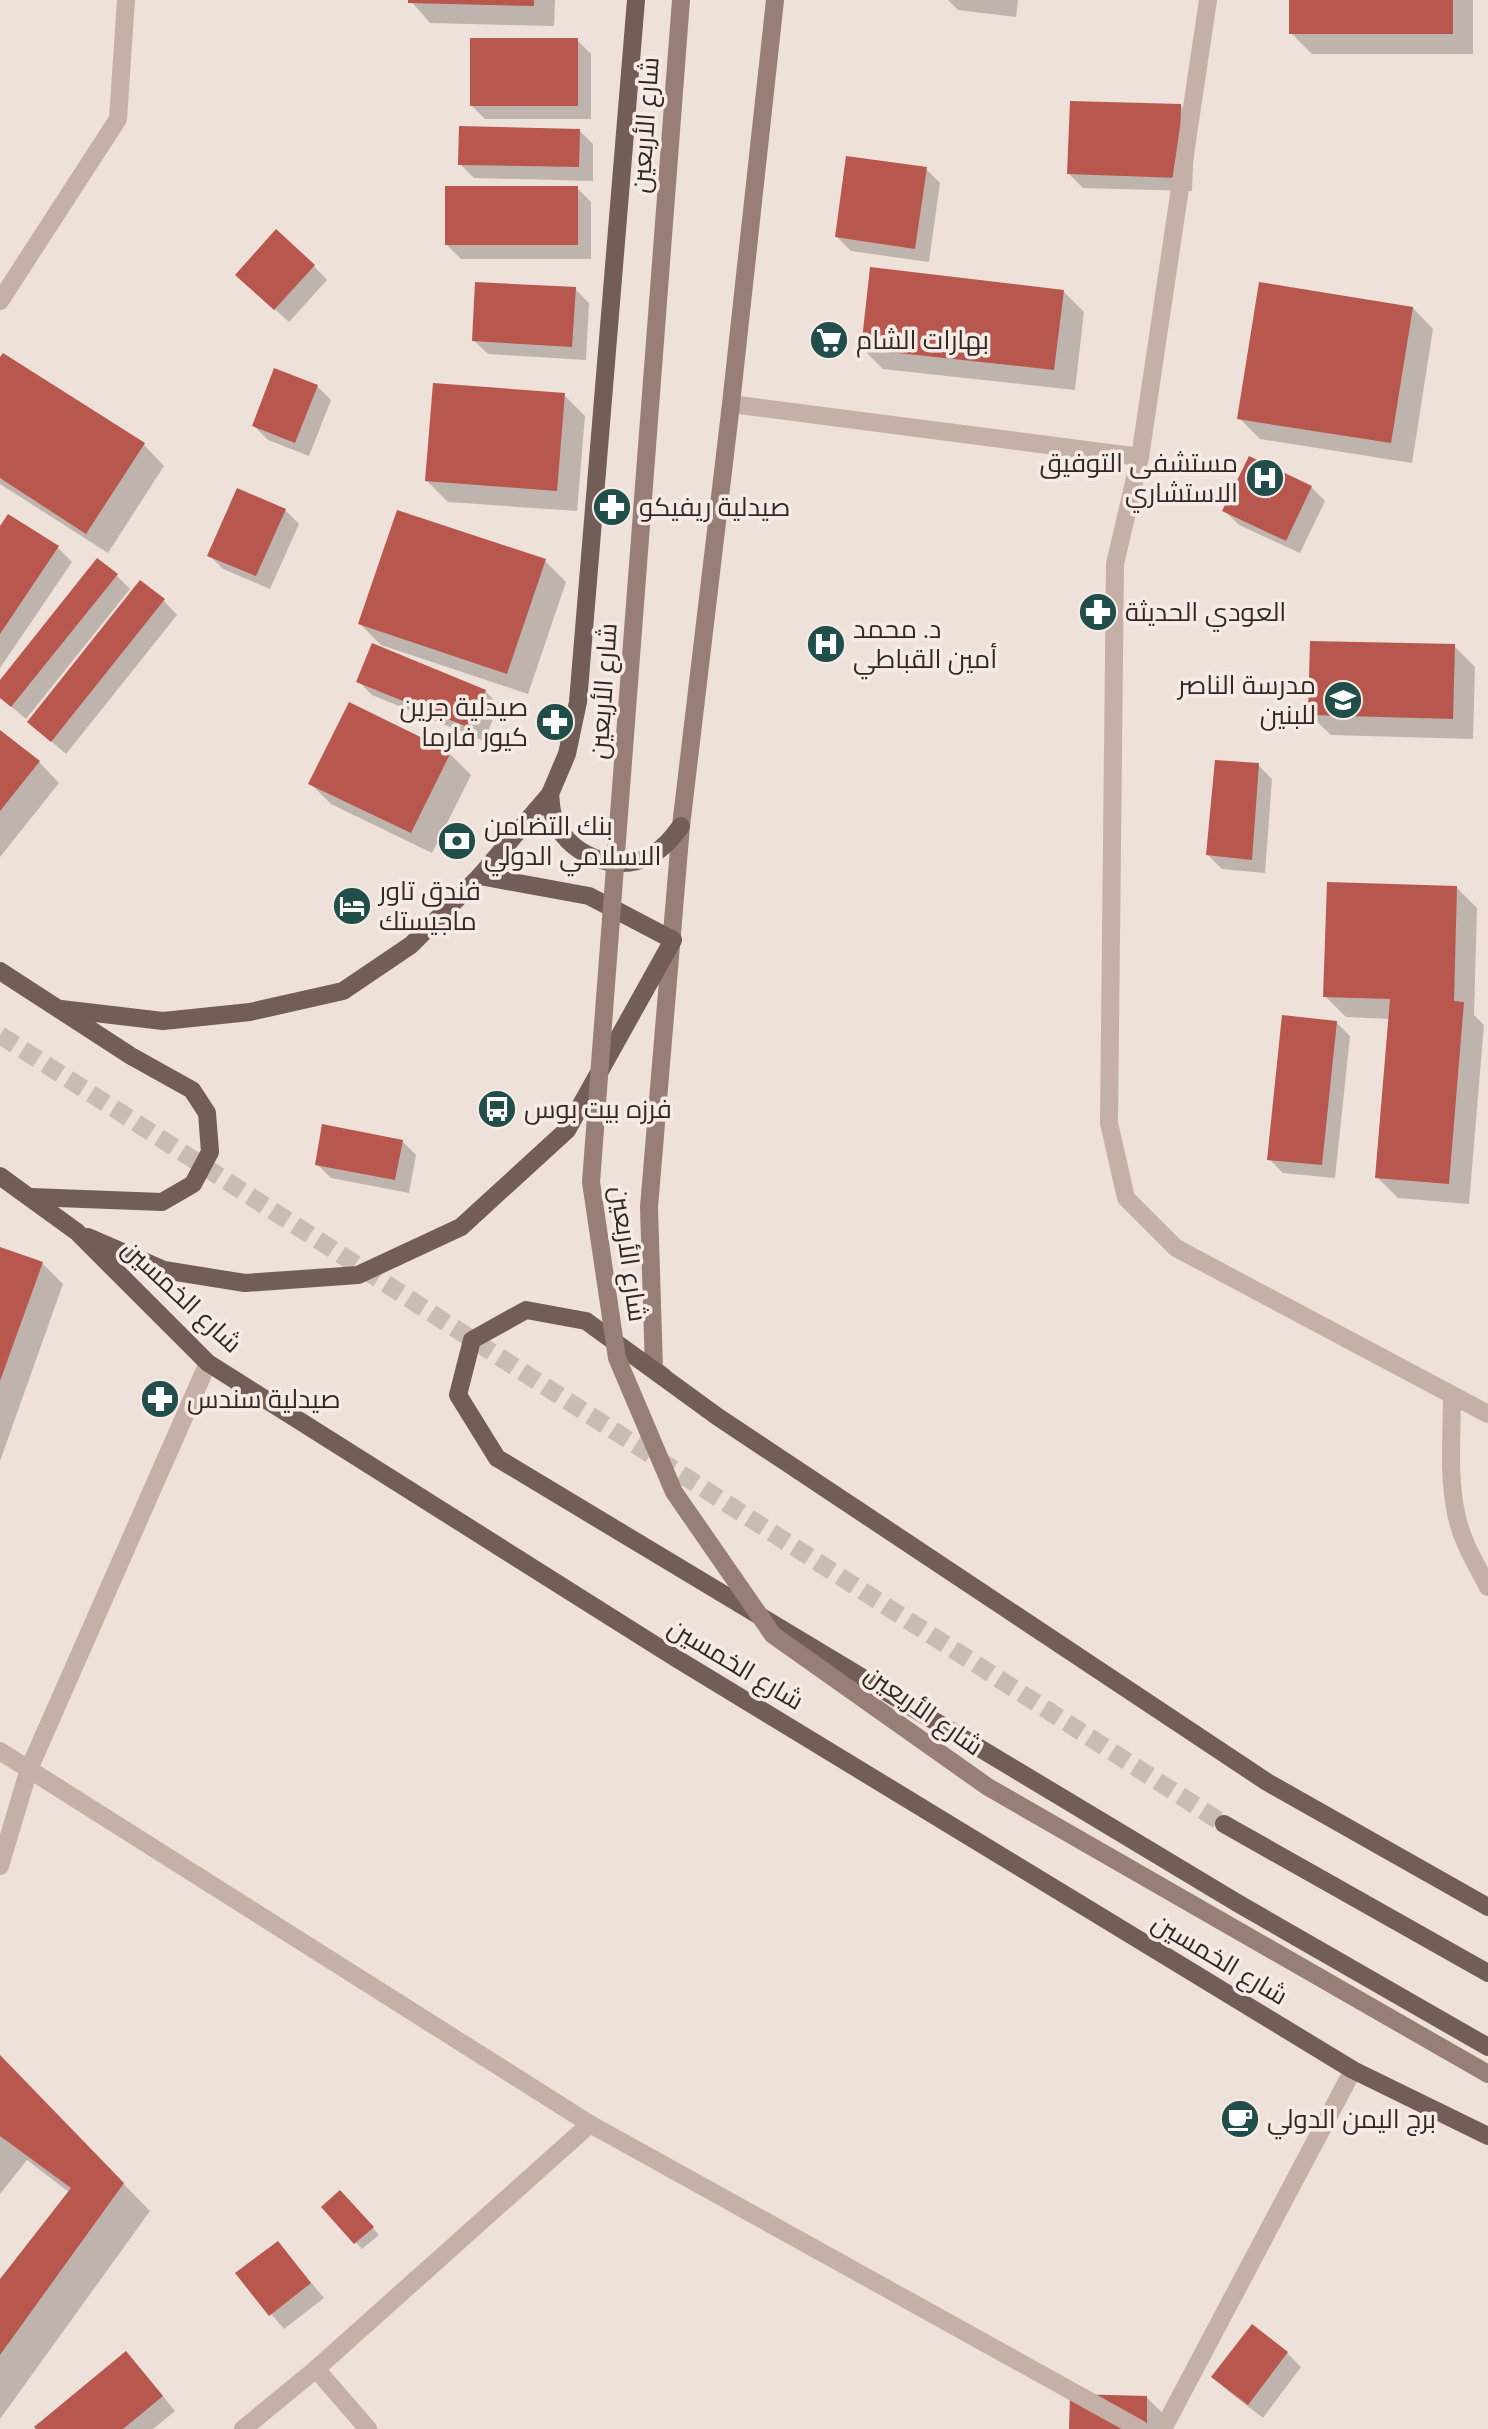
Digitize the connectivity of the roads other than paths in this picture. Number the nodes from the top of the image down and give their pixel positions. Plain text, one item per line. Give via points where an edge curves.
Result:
1 (126, 0) edge
2 (636, 0) edge
3 (681, 0) edge
4 (775, 0) edge
5 (1208, 0) edge
6 (0, 301) edge
7 (732, 404) junction
8 (1140, 457) junction
9 (550, 794) junction
10 (681, 826) junction
11 (480, 876) junction
12 (673, 940) junction
13 (0, 971) edge
14 (61, 1009) junction
15 (0, 1176) edge
16 (31, 1197) junction
17 (76, 1232) junction
18 (208, 1363) junction
19 (1452, 1395) junction
20 (1488, 1414) edge
21 (718, 1417) junction
22 (1488, 1587) edge
23 (0, 1751) edge
24 (29, 1769) junction
25 (1224, 1824) tunnel mouth
26 (0, 1866) edge
27 (1488, 1907) edge
28 (1488, 1973) edge
29 (1488, 2047) edge
30 (1353, 2070) junction
31 (1488, 2074) edge
32 (590, 2124) junction
33 (1488, 2136) edge
34 (316, 2369) junction
35 (243, 2429) edge
36 (368, 2429) edge
37 (1140, 2429) edge
38 (1163, 2429) edge

1 - 6 street via 118,119
2 - 9 main road via 578,702 567,754
3 - 31 main road, شارع الأربعين, bridge via 591,1182 617,1358 674,1492 773,1635 988,1787
4 - 7 main road
5 - 8 street
7 - 8 street
7 - 10 main road
8 - 19 street via 1115,564 1108,1123 1126,1198 1176,1248
9 - 10 main road via 554,817 565,837 582,853 604,861 626,863 649,857
9 - 11 main road
10 - 12 main road
11 - 12 main road via 589,896
11 - 14 main road via 411,945 343,991 250,1012 163,1021
12 - 17 main road via 567,1130 461,1227 359,1275 245,1283 164,1270
12 - 21 main road via 649,1208 654,1369
13 - 14 main road
14 - 16 main road via 192,1090 207,1113 210,1152 193,1184 162,1202
15 - 16 main road, شارع الخمسين
16 - 17 main road, شارع الخمسين
17 - 18 main road, شارع الخمسين
18 - 24 street
18 - 30 main road, شارع الخمسين via 686,1665
19 - 20 street
19 - 22 street via 1456,1514 1465,1544
21 - 27 main road via 1267,1782
21 - 29 main road via 586,1321 526,1310 472,1340 458,1395 497,1458 1239,1904
23 - 24 street
24 - 26 street
24 - 32 street
25 - 28 main road
30 - 33 main road, شارع الخمسين
30 - 38 street
32 - 34 street
32 - 37 street
34 - 35 street
34 - 36 street

